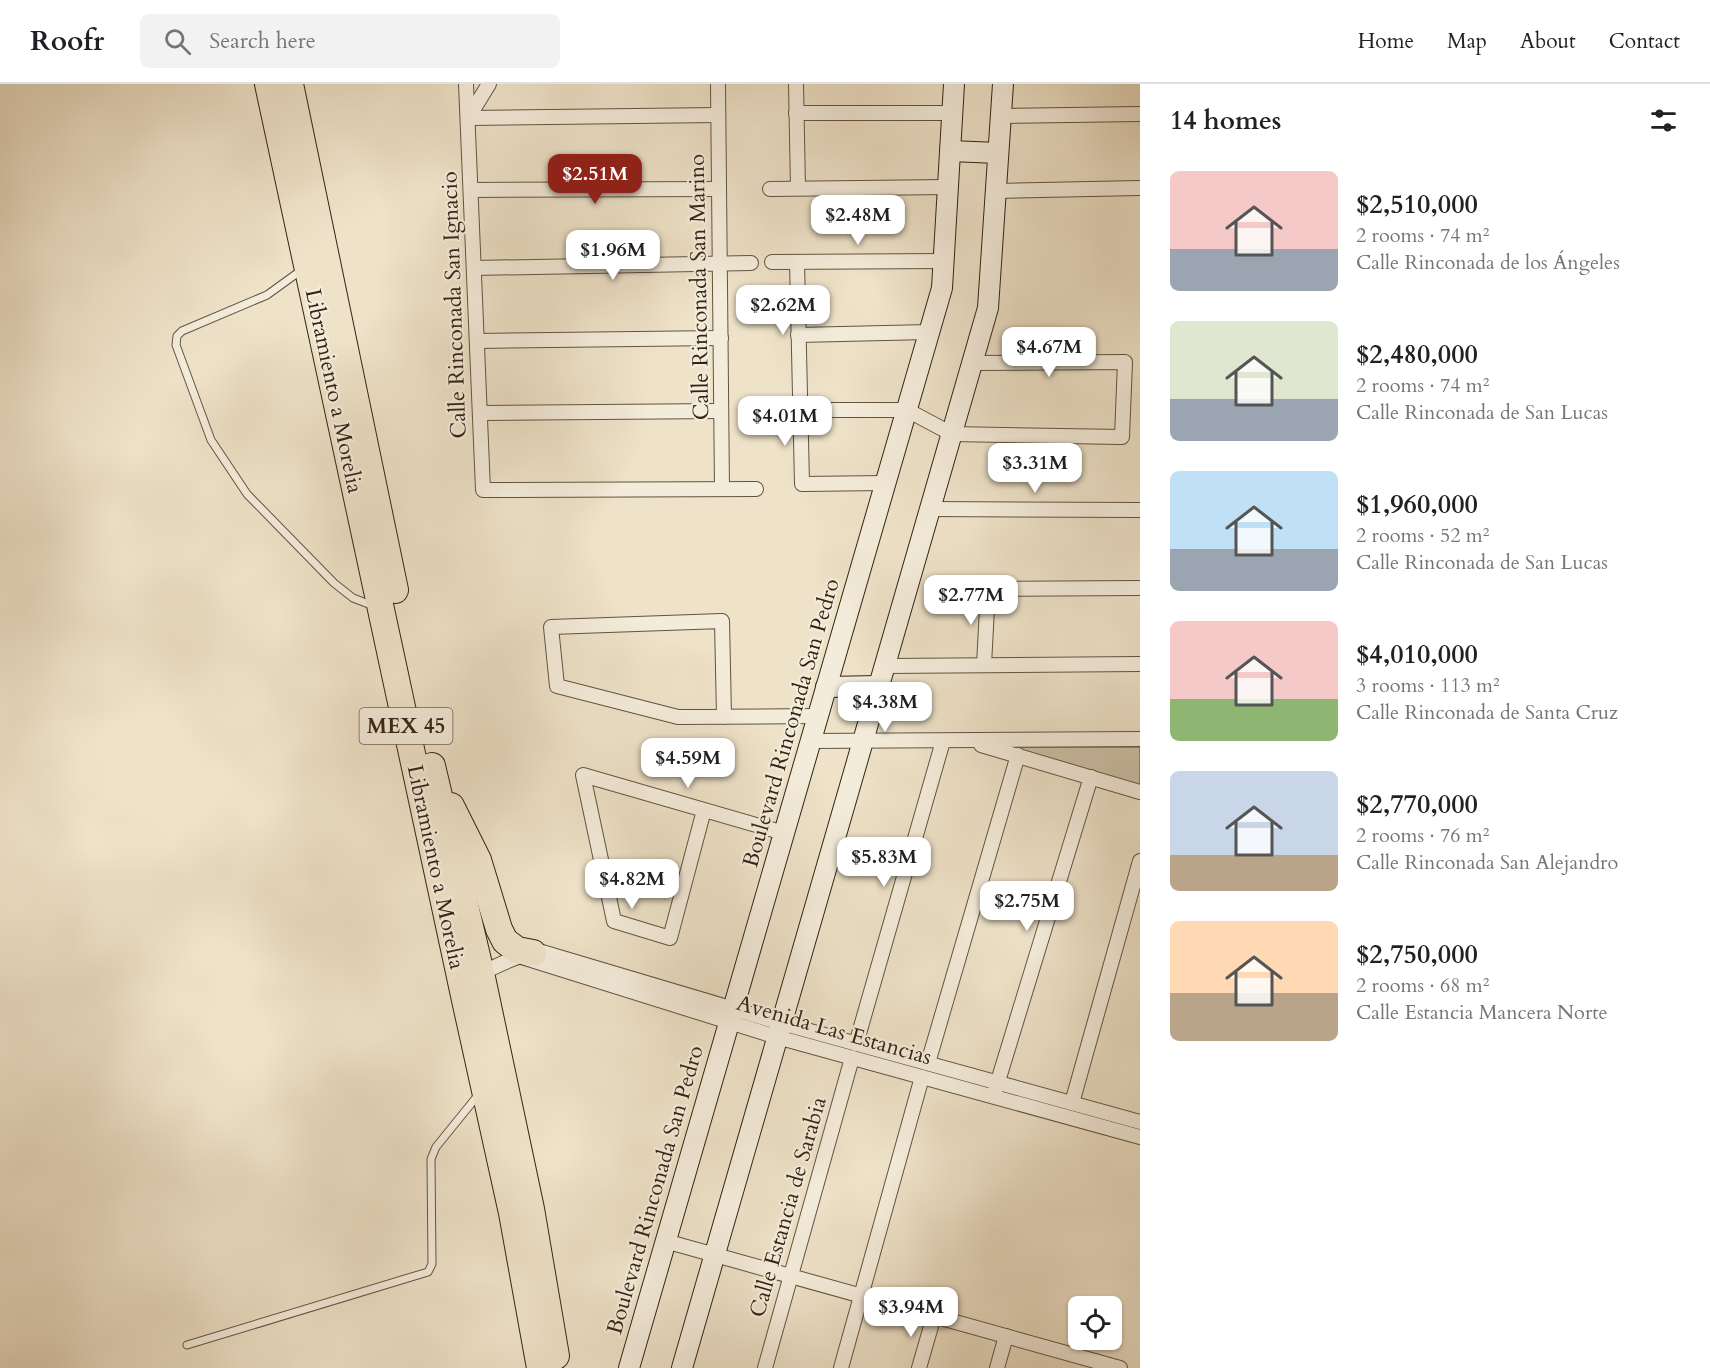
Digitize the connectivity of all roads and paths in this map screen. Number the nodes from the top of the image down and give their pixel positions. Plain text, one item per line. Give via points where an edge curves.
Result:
1 (268, 84) edge
2 (290, 84) edge
3 (466, 84) edge
4 (489, 84) edge
5 (718, 84) edge
6 (796, 84) edge
7 (954, 84) edge
8 (1003, 84) edge
9 (796, 113) junction
10 (953, 113) junction
11 (1140, 114) edge
12 (718, 115) junction
13 (1001, 116) junction
14 (468, 118) junction
15 (950, 152) junction
16 (998, 153) junction
17 (948, 187) junction
18 (1140, 188) edge
19 (719, 189) junction
20 (770, 189) dead end
21 (798, 189) junction
22 (471, 190) junction
23 (996, 191) junction
24 (944, 261) junction
25 (772, 262) dead end
26 (797, 262) junction
27 (752, 263) dead end
28 (720, 264) junction
29 (307, 266) junction
30 (474, 268) junction
31 (929, 332) junction
32 (798, 335) junction
33 (721, 338) junction
34 (477, 341) junction
35 (972, 363) junction
36 (800, 410) junction
37 (907, 410) junction
38 (722, 411) junction
39 (480, 413) junction
40 (952, 434) junction
41 (885, 483) junction
42 (722, 489) junction
43 (756, 489) dead end
44 (930, 509) junction
45 (1140, 510) edge
46 (1140, 588) edge
47 (381, 609) junction
48 (1140, 664) edge
49 (984, 665) junction
50 (885, 666) junction
51 (879, 686) junction
52 (826, 687) junction
53 (818, 716) junction
54 (724, 717) junction
55 (1140, 739) edge
56 (966, 740) junction
57 (810, 741) junction
58 (863, 741) junction
59 (942, 741) junction
60 (1018, 755) junction
61 (433, 771) junction
62 (1091, 777) junction
63 (1140, 792) edge
64 (704, 810) junction
65 (784, 833) junction
66 (1140, 861) edge
67 (526, 955) junction
68 (481, 973) junction
69 (731, 1016) junction
70 (779, 1030) junction
71 (856, 1044) junction
72 (852, 1058) junction
73 (928, 1063) junction
74 (922, 1077) junction
75 (998, 1082) junction
76 (485, 1087) junction
77 (993, 1097) junction
78 (1072, 1103) junction
79 (1140, 1122) edge
80 (1140, 1136) edge
81 (666, 1241) junction
82 (715, 1254) junction
83 (791, 1276) junction
84 (861, 1296) junction
85 (934, 1316) junction
86 (1006, 1336) junction
87 (187, 1345) dead end
88 (1078, 1362) edge
89 (540, 1368) edge
90 (558, 1368) edge
91 (628, 1368) edge
92 (682, 1368) edge
93 (765, 1368) edge
94 (841, 1368) edge
95 (919, 1368) edge
96 (997, 1368) edge
97 (1120, 1368) edge

1 - 29 highway, Libramiento a Morelia / MEX 45
2 - 61 highway, Libramiento a Morelia / MEX 45
3 - 14 street, Calle Rinconada San Ignacio
4 - 14 street
5 - 12 street, Calle Rinconada San Marino
6 - 9 street
7 - 10 street, Boulevard Rinconada San Pedro
8 - 13 street
9 - 10 street
9 - 21 street
10 - 15 street, Boulevard Rinconada San Pedro
11 - 13 street
12 - 14 street
12 - 19 street, Calle Rinconada San Marino
13 - 16 street
14 - 22 street, Calle Rinconada San Ignacio
15 - 16 street
15 - 17 street, Boulevard Rinconada San Pedro
16 - 23 street
17 - 21 street
17 - 24 street, Boulevard Rinconada San Pedro
18 - 23 street
19 - 22 street
19 - 28 street, Calle Rinconada San Marino
20 - 21 street
22 - 30 street, Calle Rinconada San Ignacio
23 - 35 street via 988,308
24 - 26 street
24 - 31 street, Boulevard Rinconada San Pedro via 942,288
25 - 26 street
26 - 32 street
27 - 28 street
28 - 30 street
28 - 33 street, Calle Rinconada San Marino
29 - 47 highway, Libramiento a Morelia / MEX 45
29 - 47 lane via 267,295 183,331 177,336 176,345 211,440 247,494 334,583 353,598
30 - 34 street, Calle Rinconada San Ignacio
31 - 32 street
31 - 37 street, Boulevard Rinconada San Pedro
32 - 36 street
33 - 34 street
33 - 38 street, Calle Rinconada San Marino
34 - 39 street, Calle Rinconada San Ignacio
35 - 40 street
35 - 40 street via 1125,362 1122,437
36 - 37 street
36 - 41 street via 802,484
37 - 40 street
37 - 41 street, Boulevard Rinconada San Pedro
38 - 39 street
38 - 42 street, Calle Rinconada San Marino
39 - 42 street, Calle Rinconada San Ignacio via 483,490
40 - 44 street
41 - 52 street, Boulevard Rinconada San Pedro
42 - 43 street
44 - 45 street
44 - 50 street
46 - 49 street via 988,589
47 - 76 highway, Libramiento a Morelia / MEX 45
48 - 49 street
49 - 50 street
50 - 51 street
51 - 52 street
51 - 58 street
52 - 53 street, Boulevard Rinconada San Pedro
53 - 54 street
53 - 57 street, Boulevard Rinconada San Pedro
54 - 54 street via 678,717 557,686 551,627 722,621
55 - 56 street
56 - 59 street
56 - 60 street
57 - 58 street
57 - 65 street, Boulevard Rinconada San Pedro
58 - 59 street
58 - 70 street
59 - 71 street
60 - 62 street
60 - 73 street
61 - 67 highway via 478,860 505,941
61 - 68 highway, Libramiento a Morelia / MEX 45
62 - 63 street
62 - 75 street
64 - 64 street via 583,775 614,921 670,938
64 - 65 street
65 - 69 street, Boulevard Rinconada San Pedro
66 - 78 street
67 - 68 street
67 - 69 street, Avenida Las Estancias via 542,952
68 - 90 highway, Libramiento a Morelia / MEX 45 via 531,1209
69 - 70 street, Avenida Las Estancias
69 - 81 street, Boulevard Rinconada San Pedro
70 - 71 street, Avenida Las Estancias
70 - 72 street, Avenida Las Estancias
70 - 82 street
71 - 73 street, Avenida Las Estancias
72 - 74 street, Avenida Las Estancias
72 - 83 street, Calle Estancia de Sarabia
73 - 75 street, Avenida Las Estancias
74 - 77 street, Avenida Las Estancias
74 - 84 street
75 - 77 street
75 - 78 street, Avenida Las Estancias
76 - 87 lane via 436,1147 431,1159 432,1264 428,1272
76 - 89 highway, Libramiento a Morelia / MEX 45
77 - 80 street, Avenida Las Estancias
78 - 79 street, Avenida Las Estancias
81 - 82 street
81 - 91 street, Boulevard Rinconada San Pedro
82 - 83 street
82 - 92 street
83 - 84 street
83 - 93 street, Calle Estancia de Sarabia
84 - 85 street
84 - 94 street
85 - 86 street
85 - 95 street
86 - 88 street
86 - 96 street
88 - 97 street

